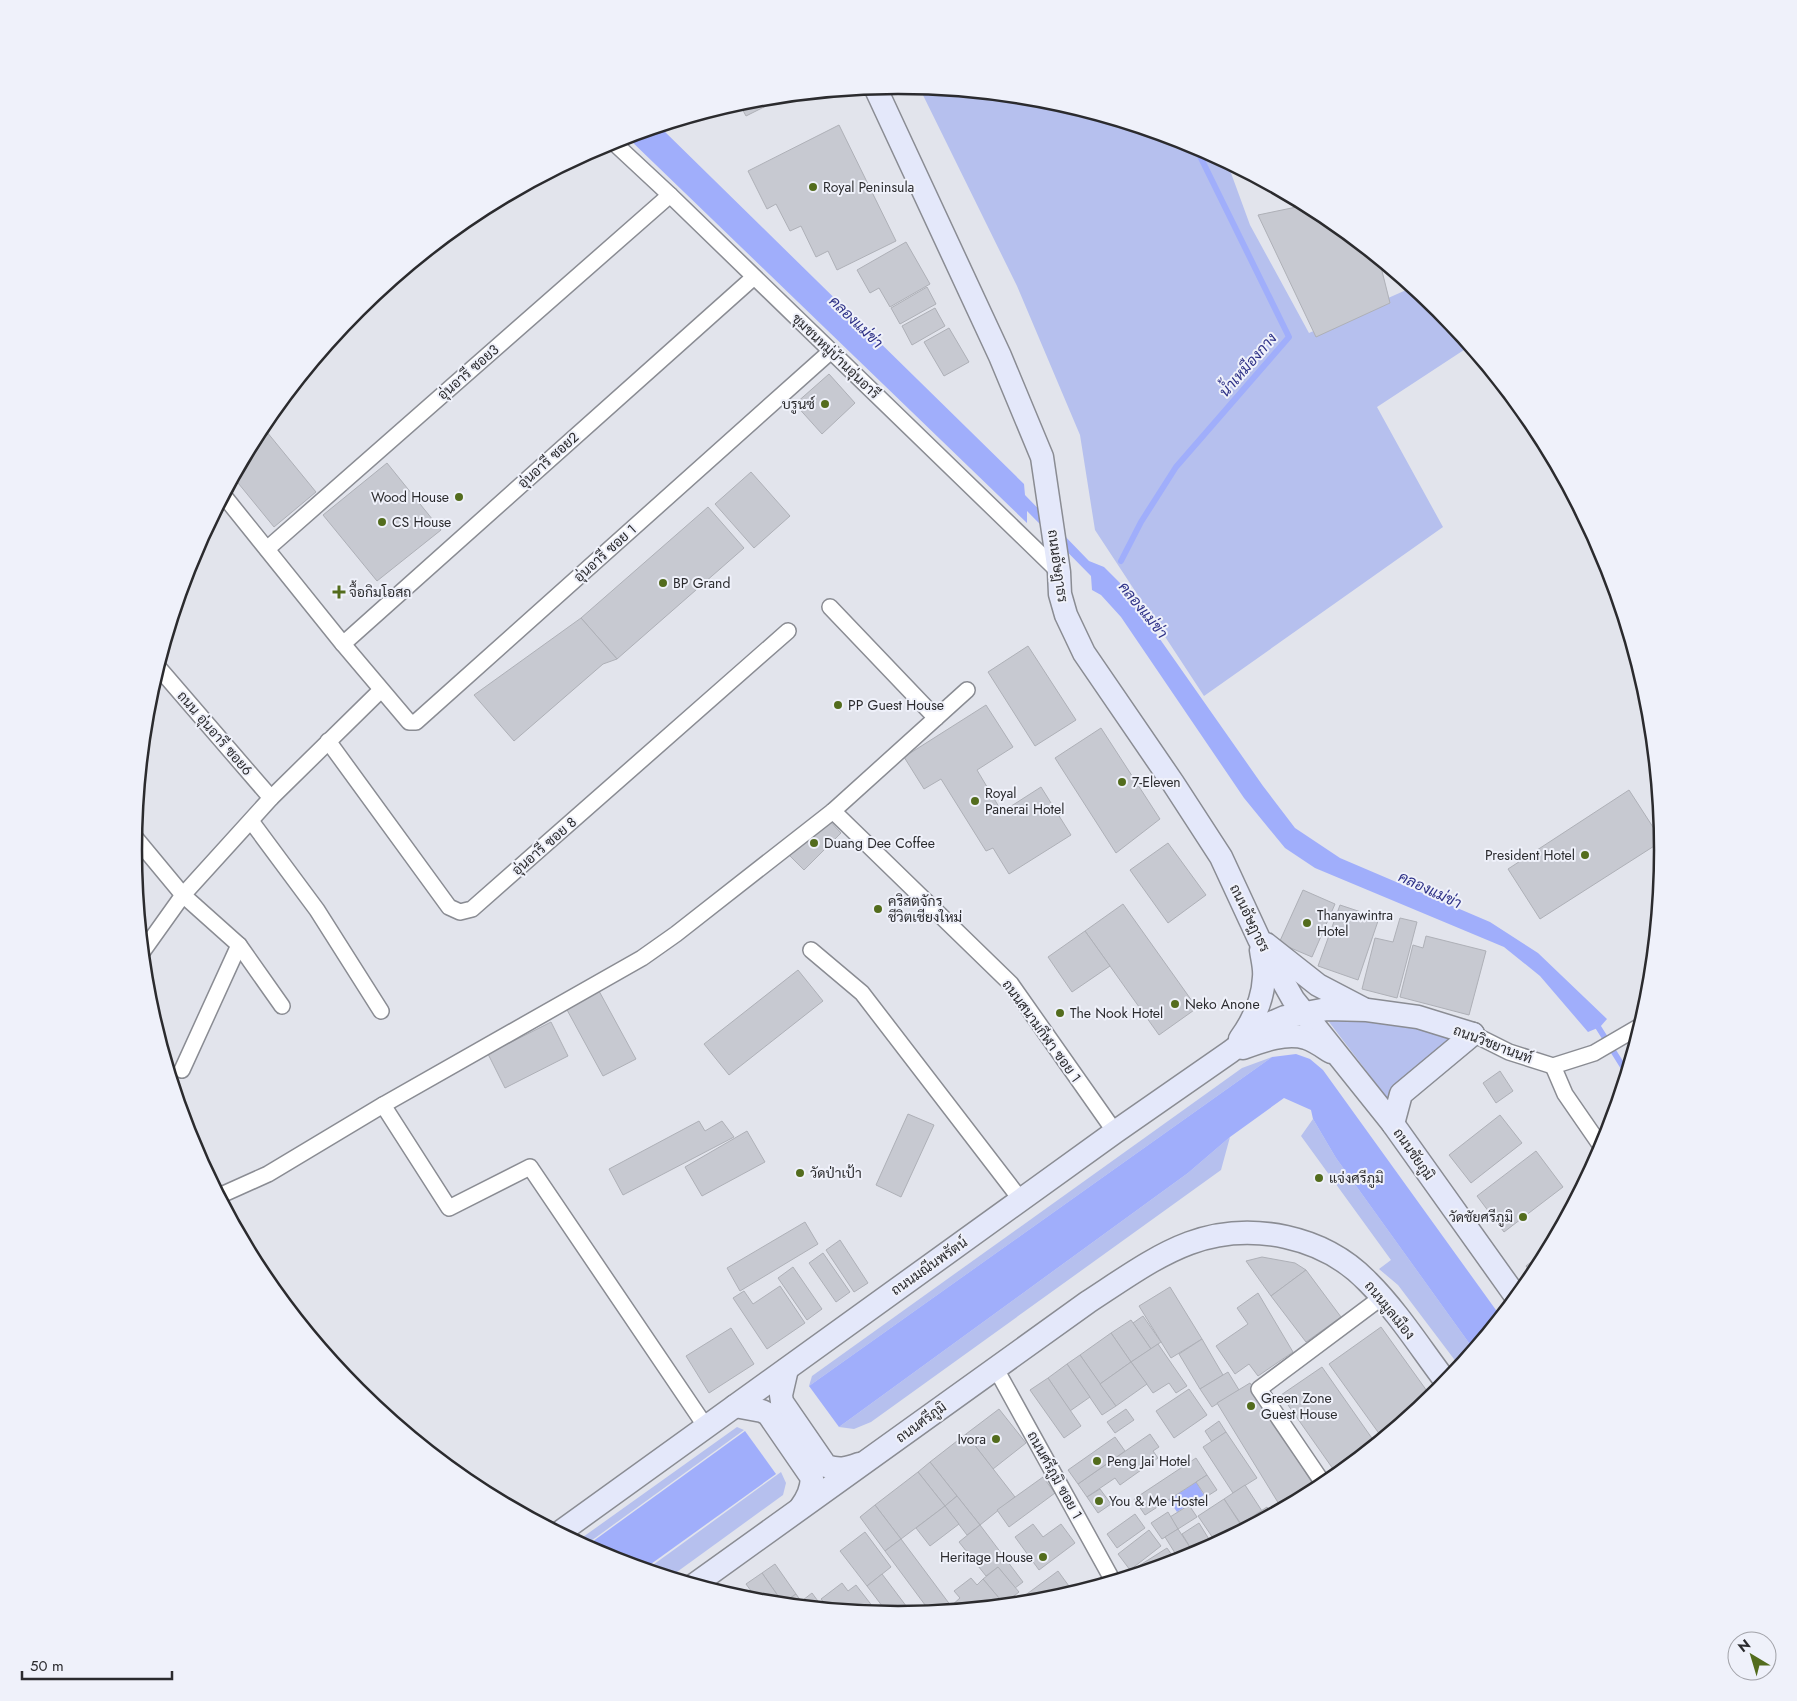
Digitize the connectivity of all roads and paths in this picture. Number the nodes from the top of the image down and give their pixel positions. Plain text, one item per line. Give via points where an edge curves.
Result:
1 (878, 94) edge
2 (619, 147) edge
3 (670, 195) junction
4 (754, 277) junction
5 (832, 351) junction
6 (228, 501) edge
7 (266, 549) junction
8 (1059, 572) junction
9 (830, 607) dead end
10 (788, 631) dead end
11 (343, 644) junction
12 (163, 673) edge
13 (382, 690) junction
14 (967, 690) dead end
15 (936, 718) junction
16 (328, 741) junction
17 (271, 798) junction
18 (833, 811) junction
19 (251, 821) junction
20 (142, 846) edge
21 (183, 895) junction
22 (1259, 939) junction
23 (148, 945) edge
24 (239, 945) junction
25 (812, 950) dead end
26 (282, 1006) dead end
27 (1367, 1010) junction
28 (381, 1011) dead end
29 (1305, 1013) junction
30 (1633, 1030) edge
31 (1473, 1034) junction
32 (1230, 1052) junction
33 (1340, 1059) junction
34 (1553, 1066) junction
35 (182, 1070) dead end
36 (382, 1105) junction
37 (1393, 1124) junction
38 (1115, 1132) junction
39 (1597, 1142) edge
40 (224, 1194) edge
41 (1021, 1200) junction
42 (1150, 1262) joint
43 (1513, 1292) edge
44 (1382, 1297) junction
45 (787, 1369) junction
46 (996, 1369) junction
47 (1442, 1377) edge
48 (735, 1406) junction
49 (706, 1427) junction
50 (867, 1461) junction
51 (1320, 1479) edge
52 (799, 1510) junction
53 (564, 1529) edge
54 (1110, 1576) edge
55 (700, 1580) edge

1 - 8 main road, ถนนอัษฎาธร via 1000,356 1042,457
2 - 3 street, ชุมชนหมู่บ้านอุ่นอารี
3 - 4 street, ชุมชนหมู่บ้านอุ่นอารี
3 - 7 street, อุ่นอารี ซอย3
4 - 5 street, ชุมชนหมู่บ้านอุ่นอารี
4 - 11 street, อุ่นอารี ซอย2
5 - 8 street, ชุมชนหมู่บ้านอุ่นอารี
5 - 13 street, อุ่นอารี ซอย 1 via 416,722 408,722
6 - 7 street
7 - 11 street
8 - 22 main road, ถนนอัษฎาธร via 1060,594 1066,615 1084,652 1221,857
9 - 15 street
10 - 16 street, อุ่นอารี ซอย 8 via 472,908 460,912 449,907
11 - 13 street
12 - 17 street, ถนน อุ่นอารี ซอย6
13 - 16 street
14 - 15 street
15 - 18 street
16 - 17 street
17 - 19 street
18 - 36 street via 642,958
18 - 38 street, ถนนสนามกีฬา ซอย 1 via 1011,984
19 - 21 street
19 - 28 street via 317,910
20 - 21 street
21 - 23 street
21 - 24 street
22 - 27 main road via 1318,985
22 - 29 main road, ถนนอัษฎาธร via 1284,985
22 - 32 main road via 1264,977 1259,1002 1247,1029
24 - 26 street
24 - 35 street
25 - 41 street via 862,993
27 - 29 main road, ถนนวิชยานนท์ via 1327,1009
27 - 31 main road, ถนนวิชยานนท์ via 1418,1018
29 - 32 main road, ถนนมณีนพรัตน์ via 1266,1025
29 - 33 main road, ถนนชัยภูมิ
30 - 34 street via 1594,1053
31 - 34 street, ถนนวิชยานนท์ via 1510,1052
31 - 37 main road via 1401,1094
32 - 33 main road via 1289,1036 1306,1038
32 - 38 main road, ถนนมณีนพรัตน์
33 - 37 main road, ถนนชัยภูมิ
34 - 39 street via 1565,1094
36 - 40 street via 268,1174
36 - 49 street via 449,1208 530,1167
37 - 43 main road, ถนนชัยภูมิ
38 - 41 main road, ถนนมณีนพรัตน์
41 - 45 main road, ถนนมณีนพรัตน์
42 - 44 main road, ถนนมูลเมือง via 1181,1246 1218,1234 1264,1232 1320,1247 1343,1260
42 - 46 main road, ถนนศรีภูมิ via 1088,1302
44 - 47 main road, ถนนมูลเมือง
44 - 51 street via 1259,1390
45 - 48 main road, ถนนมณีนพรัตน์
45 - 50 main road via 782,1402 826,1466 845,1469
46 - 50 main road, ถนนศรีภูมิ
46 - 54 street, ถนนศรีภูมิ ซอย 1
48 - 49 main road, ถนนมณีนพรัตน์
48 - 52 main road via 768,1414 812,1478 812,1488
49 - 53 main road, ถนนมณีนพรัตน์
50 - 52 main road, ถนนศรีภูมิ
52 - 55 main road, ถนนศรีภูมิ

